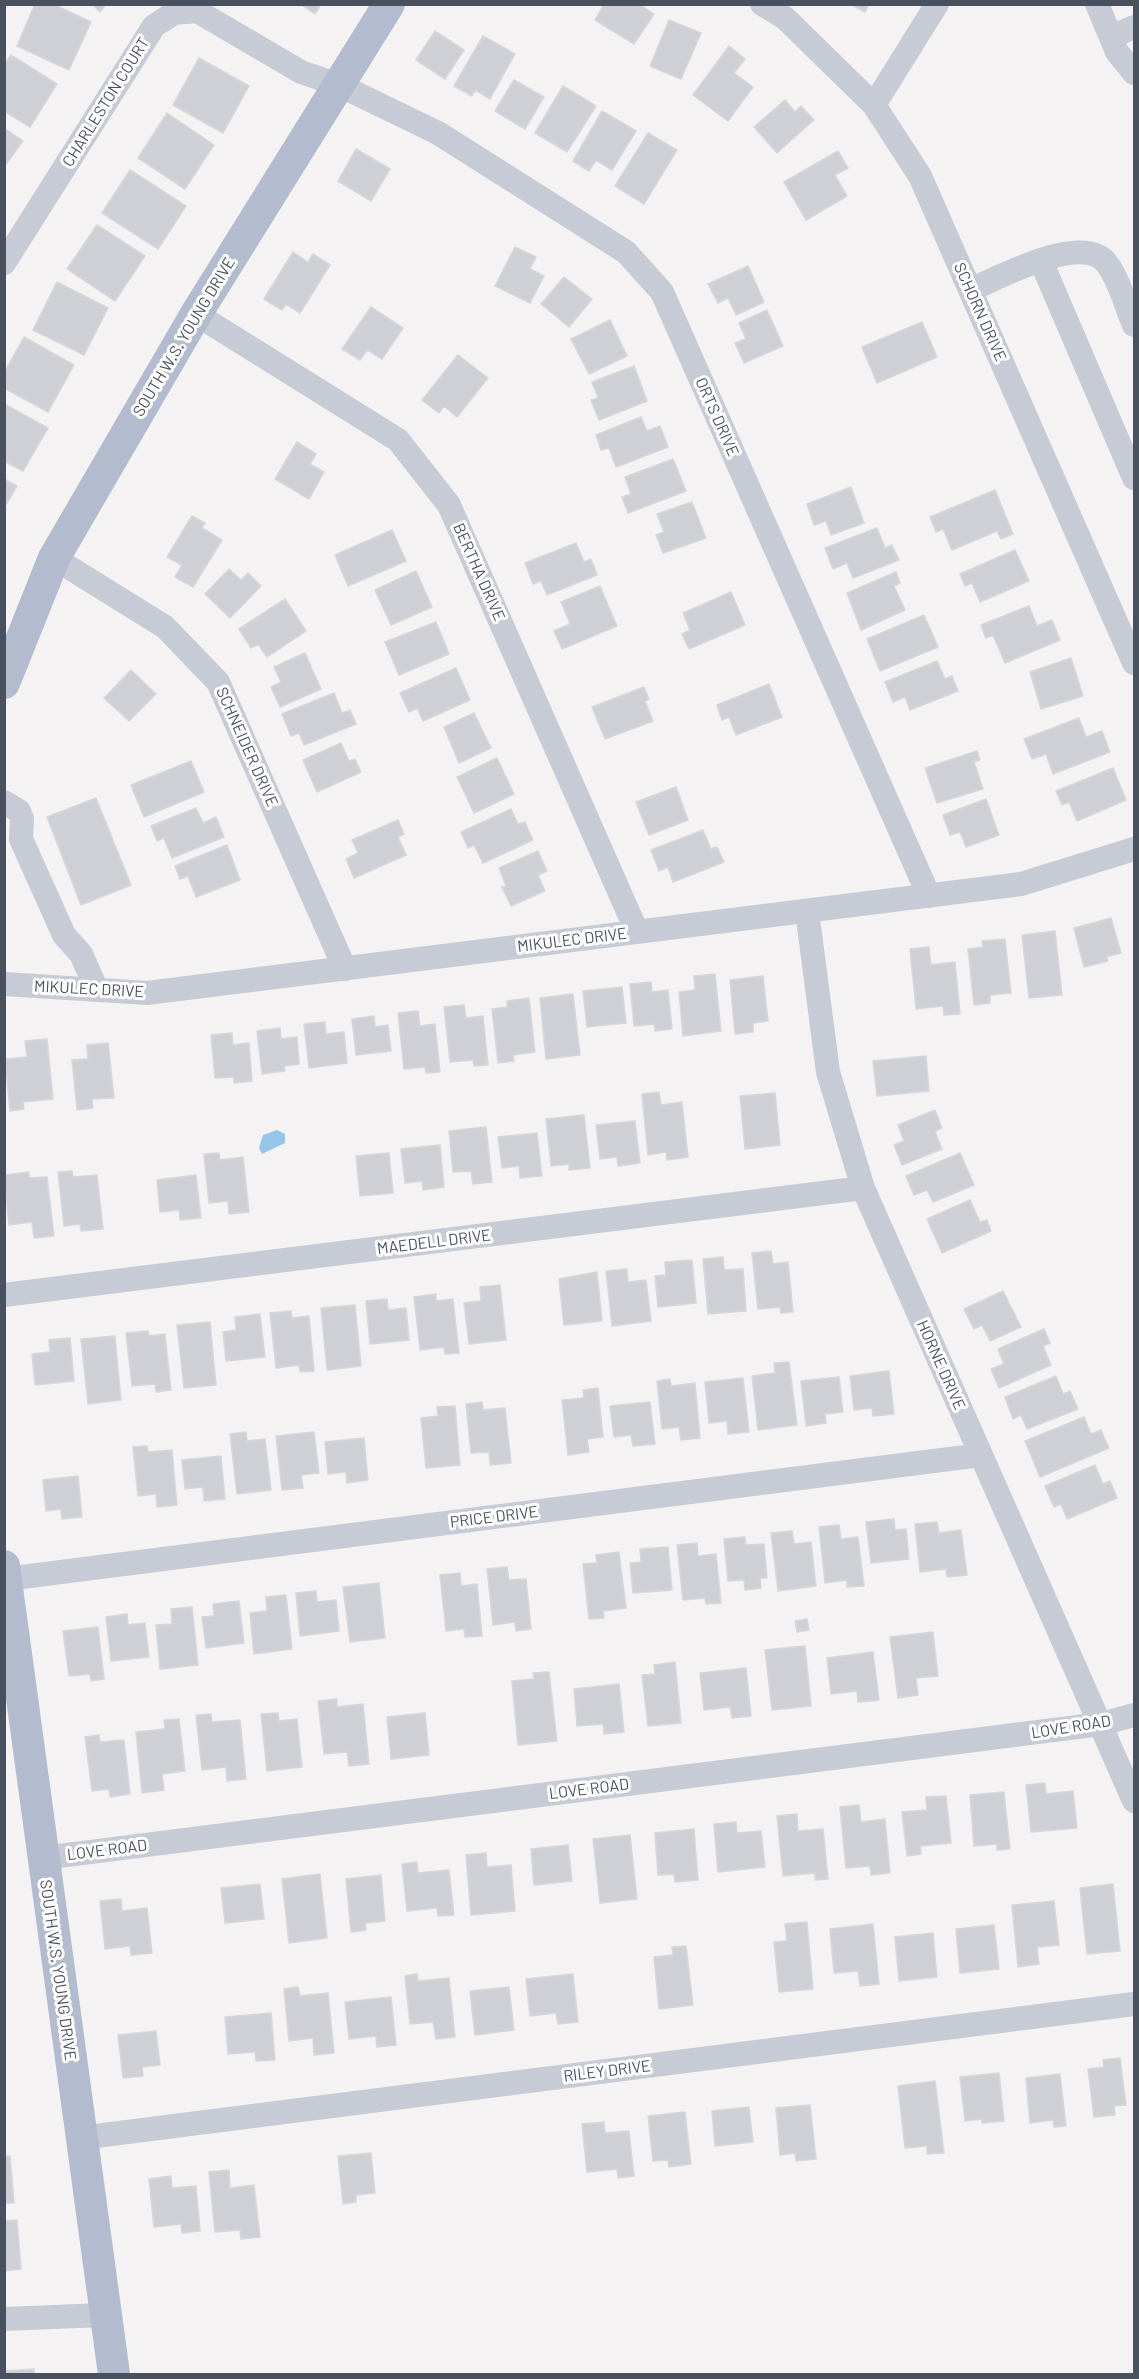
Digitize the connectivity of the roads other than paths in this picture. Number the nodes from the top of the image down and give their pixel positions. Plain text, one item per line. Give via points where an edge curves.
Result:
1 (389, 4) edge
2 (762, 4) edge
3 (937, 4) edge
4 (1097, 4) edge
5 (1134, 27) edge
6 (1111, 37) junction
7 (1134, 73) edge
8 (339, 85) junction
9 (874, 105) junction
10 (1041, 261) junction
11 (4, 263) edge
12 (970, 290) junction
13 (196, 314) junction
14 (1134, 326) edge
15 (1134, 478) edge
16 (54, 558) junction
17 (1134, 659) edge
18 (4, 683) edge
19 (4, 802) edge
20 (1134, 849) edge
21 (929, 896) junction
22 (807, 911) junction
23 (637, 932) junction
24 (345, 969) junction
25 (4, 984) edge
26 (97, 990) junction
27 (862, 1188) junction
28 (4, 1295) edge
29 (981, 1455) junction
30 (5, 1572) edge
31 (1134, 1715) edge
32 (1101, 1724) junction
33 (1134, 1801) edge
34 (43, 1858) junction
35 (1134, 2004) edge
36 (80, 2138) junction
37 (104, 2315) junction
38 (4, 2319) edge
39 (114, 2374) edge

1 - 8 main road, SOUTH W.S. YOUNG DRIVE
2 - 9 street, SCHORN DRIVE via 785,18
3 - 9 street
4 - 6 street
5 - 6 street
6 - 7 street via 1117,52
8 - 11 street, CHARLESTON COURT via 301,72 197,11 174,12 154,26
8 - 13 main road, SOUTH W.S. YOUNG DRIVE
8 - 21 street, ORTS DRIVE via 438,133 626,252 662,292
9 - 12 street, SCHORN DRIVE via 920,177
10 - 12 street
10 - 14 street via 1063,252 1080,251 1108,264
10 - 15 street
12 - 17 street, SCHORN DRIVE
13 - 16 main road, SOUTH W.S. YOUNG DRIVE
13 - 23 street, BERTHA DRIVE via 398,440 449,505
16 - 18 main road, SOUTH W.S. YOUNG DRIVE
16 - 24 street, SCHNEIDER DRIVE via 165,627 218,682
19 - 26 street via 19,811 21,839 64,935 81,954
20 - 21 street, MIKULEC DRIVE via 1021,884
21 - 22 street, MIKULEC DRIVE
22 - 23 street, MIKULEC DRIVE
22 - 27 street, HORNE DRIVE via 828,1072
23 - 24 street, MIKULEC DRIVE
24 - 26 street, MIKULEC DRIVE via 147,993
25 - 26 street, MIKULEC DRIVE
27 - 28 street, MAEDELL DRIVE
27 - 29 street, HORNE DRIVE
29 - 30 street, PRICE DRIVE
29 - 32 street, HORNE DRIVE
30 - 34 main road, SOUTH W.S. YOUNG DRIVE
31 - 32 street, LOVE ROAD
32 - 33 street, HORNE DRIVE
32 - 34 street, LOVE ROAD
34 - 36 main road, SOUTH W.S. YOUNG DRIVE
35 - 36 street, RILEY DRIVE
36 - 37 main road, SOUTH W.S. YOUNG DRIVE
37 - 38 street
37 - 39 main road, SOUTH W.S. YOUNG DRIVE

